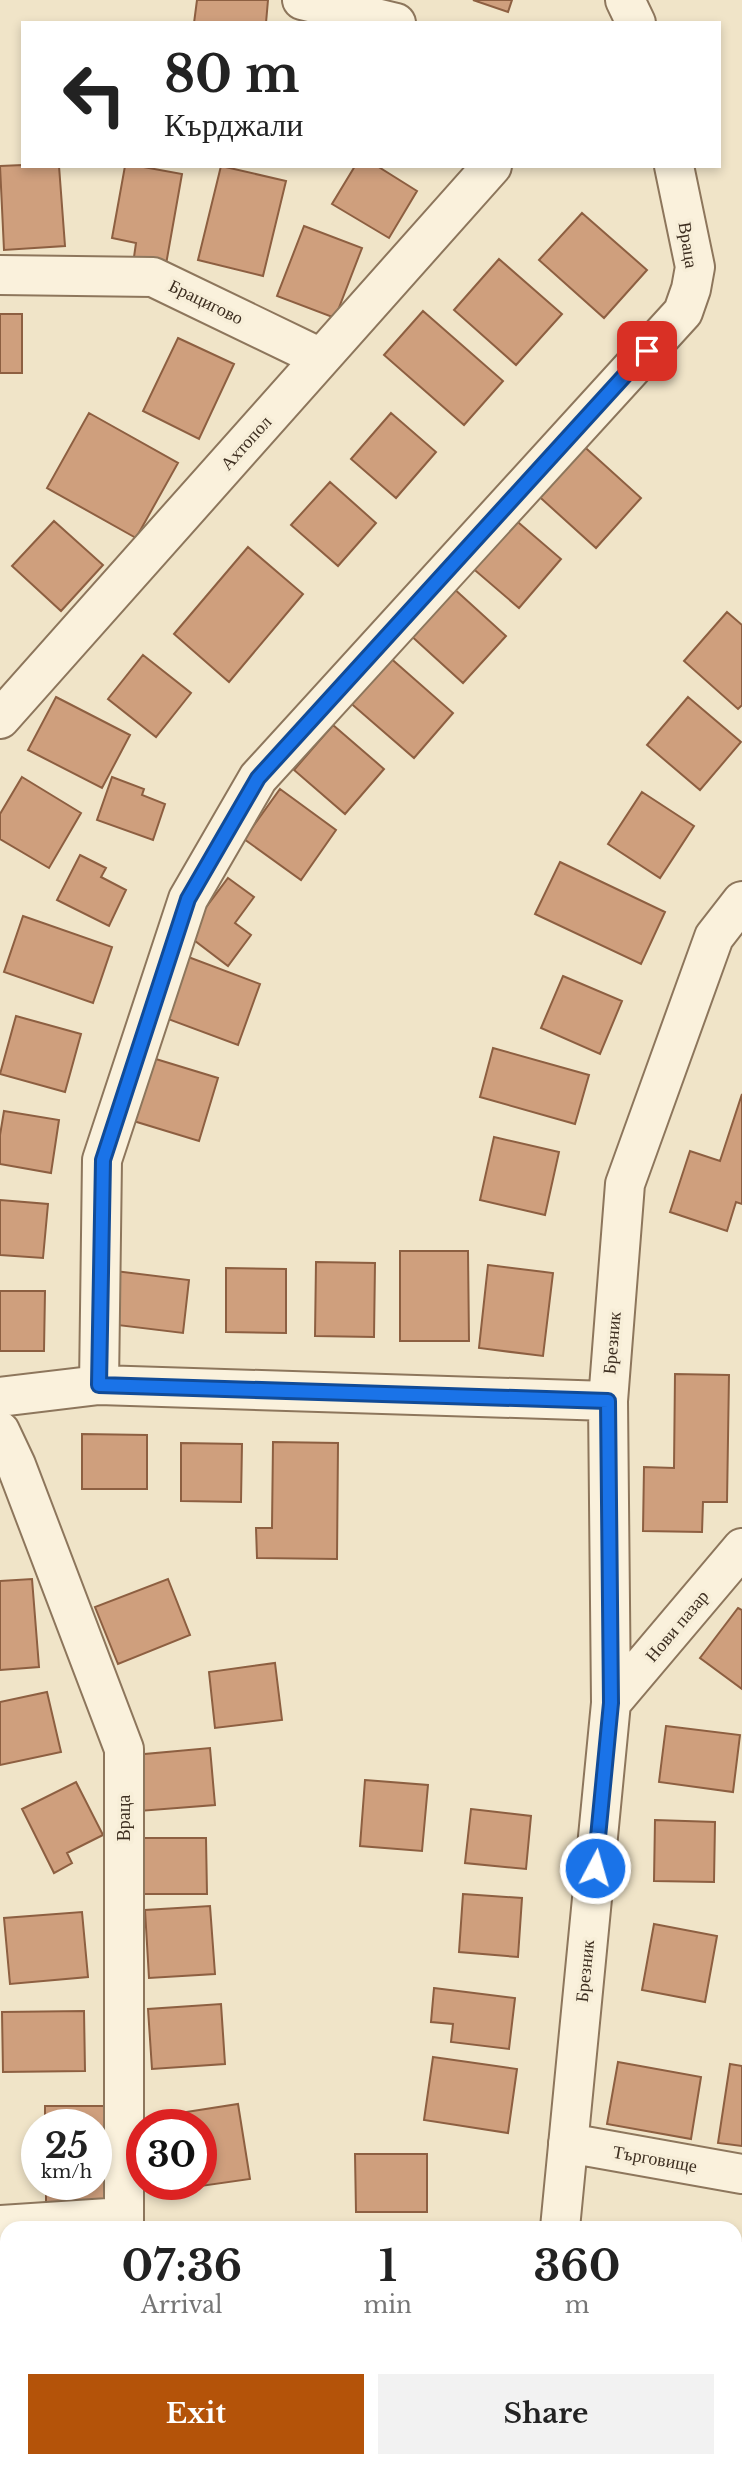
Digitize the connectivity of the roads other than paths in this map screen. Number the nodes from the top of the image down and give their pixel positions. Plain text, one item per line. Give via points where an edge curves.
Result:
1 (302, 0) edge
2 (388, 21) edge
3 (490, 168) edge
4 (674, 168) edge
5 (0, 275) edge
6 (321, 358) junction
7 (0, 719) edge
8 (742, 901) edge
9 (99, 1385) junction
10 (0, 1397) edge
11 (608, 1401) junction
12 (0, 1431) edge
13 (742, 1548) edge
14 (611, 1703) junction
15 (568, 2143) junction
16 (742, 2174) edge
17 (124, 2221) edge
18 (561, 2221) edge

1 - 2 street
3 - 6 street, Ахтопол
4 - 9 street, Враца via 695,267 683,312 258,778 188,899 103,1160
5 - 6 street, Брацигово via 153,276
6 - 7 street, Ахтопол
8 - 11 street, Брезник via 713,937 625,1184
9 - 10 street
9 - 11 street
11 - 14 street, Брезник
12 - 17 street, Враца via 124,1749
13 - 14 street, Нови пазар
14 - 15 street, Брезник
15 - 16 street, Търговище
15 - 18 street, Брезник

